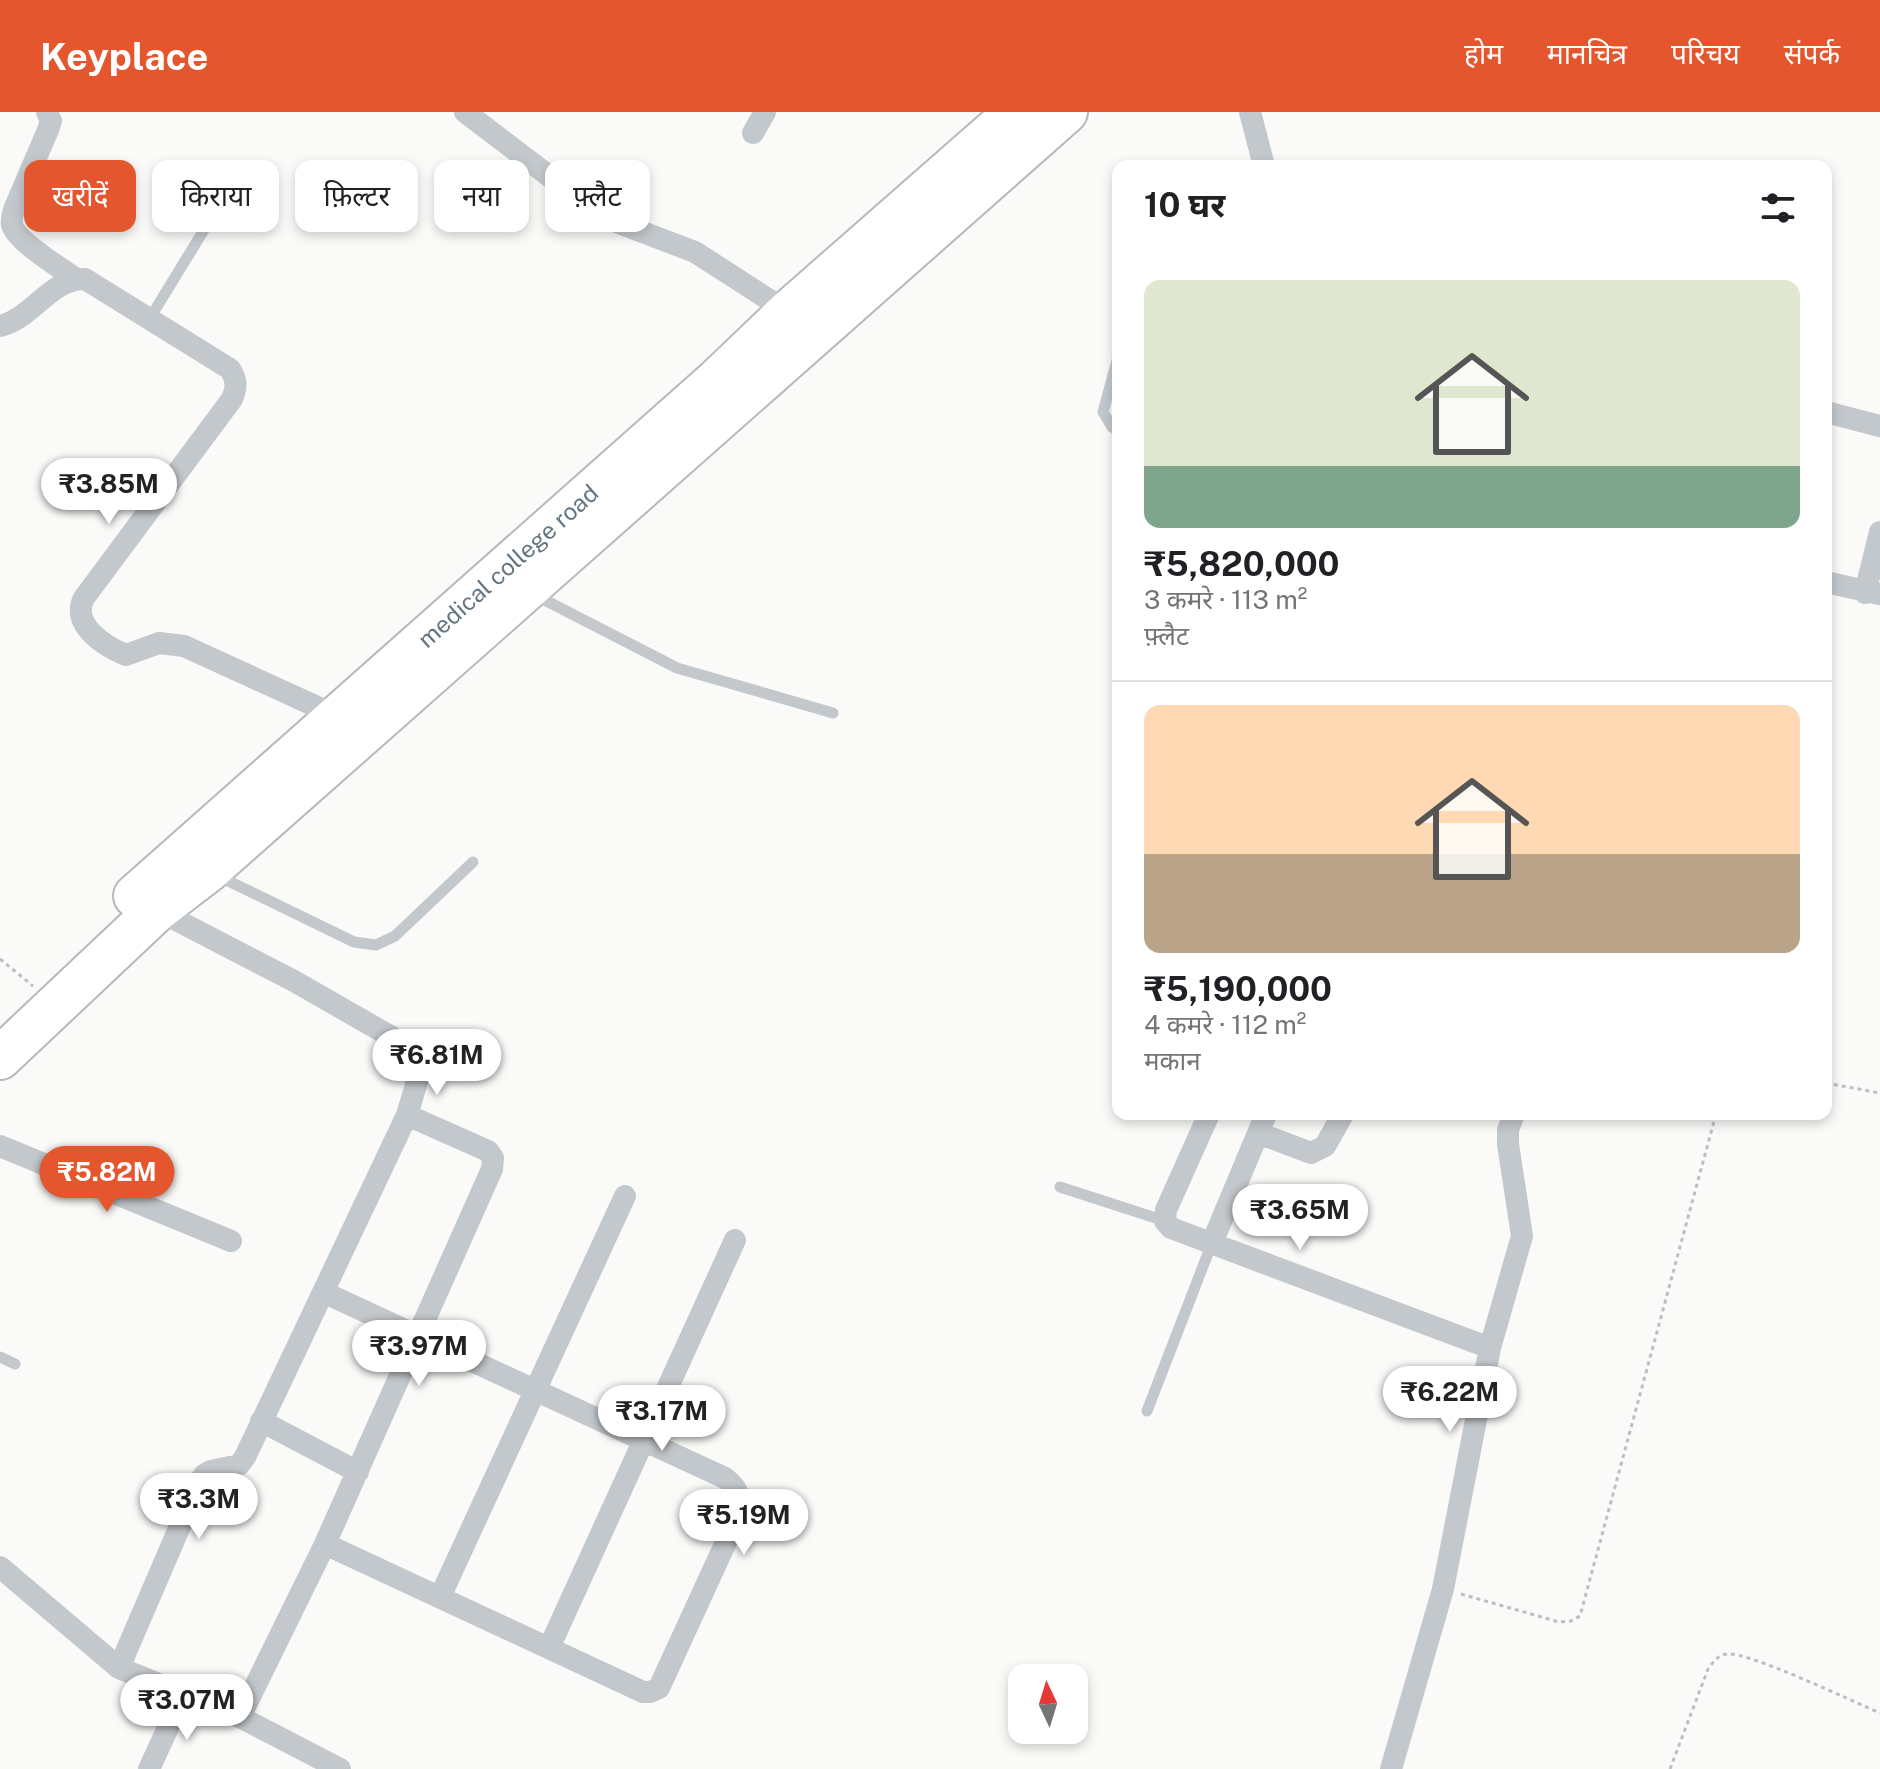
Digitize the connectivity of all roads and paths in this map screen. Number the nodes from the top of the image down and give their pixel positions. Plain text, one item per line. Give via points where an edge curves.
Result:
1 (47, 112) edge
2 (465, 112) edge
3 (765, 112) edge
4 (1016, 112) edge
5 (1066, 112) edge
6 (1250, 112) edge
7 (753, 133) dead end
8 (1262, 160) edge
9 (203, 232) edge
10 (76, 279) junction
11 (788, 312) junction
12 (150, 318) junction
13 (0, 326) edge
14 (1112, 379) edge
15 (1832, 414) edge
16 (1880, 426) edge
17 (1112, 427) edge
18 (1880, 532) edge
19 (1832, 583) edge
20 (525, 590) junction
21 (1873, 593) edge
22 (833, 713) dead end
23 (337, 716) junction
24 (473, 862) dead end
25 (208, 871) junction
26 (157, 910) junction
27 (106, 940) junction
28 (0, 959) edge
29 (36, 989) junction
30 (0, 1023) edge
31 (0, 1058) edge
32 (1832, 1084) edge
33 (1880, 1093) edge
34 (407, 1115) junction
35 (1206, 1120) edge
36 (1340, 1120) edge
37 (1512, 1120) edge
38 (1714, 1120) edge
39 (1262, 1124) edge
40 (0, 1146) edge
41 (1060, 1187) dead end
42 (625, 1196) dead end
43 (1165, 1221) junction
44 (735, 1240) dead end
45 (231, 1241) dead end
46 (1212, 1243) junction
47 (323, 1292) junction
48 (416, 1338) junction
49 (1490, 1348) junction
50 (0, 1357) edge
51 (15, 1364) dead end
52 (533, 1391) junction
53 (1147, 1411) dead end
54 (261, 1421) junction
55 (643, 1440) junction
56 (358, 1472) junction
57 (325, 1544) junction
58 (0, 1567) edge
59 (1443, 1589) junction
60 (440, 1597) junction
61 (549, 1648) junction
62 (119, 1668) junction
63 (183, 1695) junction
64 (1880, 1713) edge
65 (240, 1717) junction
66 (149, 1769) edge
67 (340, 1769) edge
68 (1391, 1769) edge
69 (1670, 1769) edge

1 - 10 street via 51,121 15,207 13,229
2 - 11 street via 603,217 695,252
3 - 7 street
4 - 11 highway, medical college road
5 - 20 highway
6 - 8 street
9 - 12 lane
10 - 12 street via 96,284
10 - 13 street
11 - 23 highway, medical college road
12 - 23 street via 230,369 237,389 84,598 84,625 126,655 159,643 184,646
14 - 17 lane via 1103,412
15 - 16 street
18 - 21 street
19 - 21 street
20 - 22 lane via 677,668
20 - 25 highway
23 - 27 highway, medical college road
24 - 25 lane via 395,936 376,945 354,942
25 - 26 highway
26 - 27 highway
26 - 34 street via 411,1048 420,1057 421,1068
27 - 29 highway, medical college road
27 - 31 highway
28 - 29 path
29 - 30 highway, medical college road
32 - 33 path
34 - 47 street
34 - 48 street via 488,1151 493,1158
35 - 43 street
36 - 39 street via 1325,1146 1311,1153
37 - 49 street via 1508,1144 1522,1236
38 - 59 path via 1580,1616 1559,1622
39 - 46 street
40 - 45 street
41 - 43 lane
42 - 52 street
43 - 46 street
44 - 55 street
46 - 49 street
46 - 53 lane
47 - 48 street
47 - 54 street
48 - 52 street
48 - 56 street
49 - 59 street
50 - 51 lane
52 - 55 street
52 - 60 street
54 - 56 street
54 - 62 street via 239,1465 211,1471 199,1482
55 - 61 street
55 - 61 street via 736,1486 738,1516 659,1688 643,1692
56 - 57 street
57 - 60 street
57 - 65 street
58 - 62 street
59 - 68 street
60 - 61 street
62 - 63 street
63 - 65 street
63 - 66 street
64 - 69 path via 1751,1659 1725,1654 1708,1669
65 - 67 street

